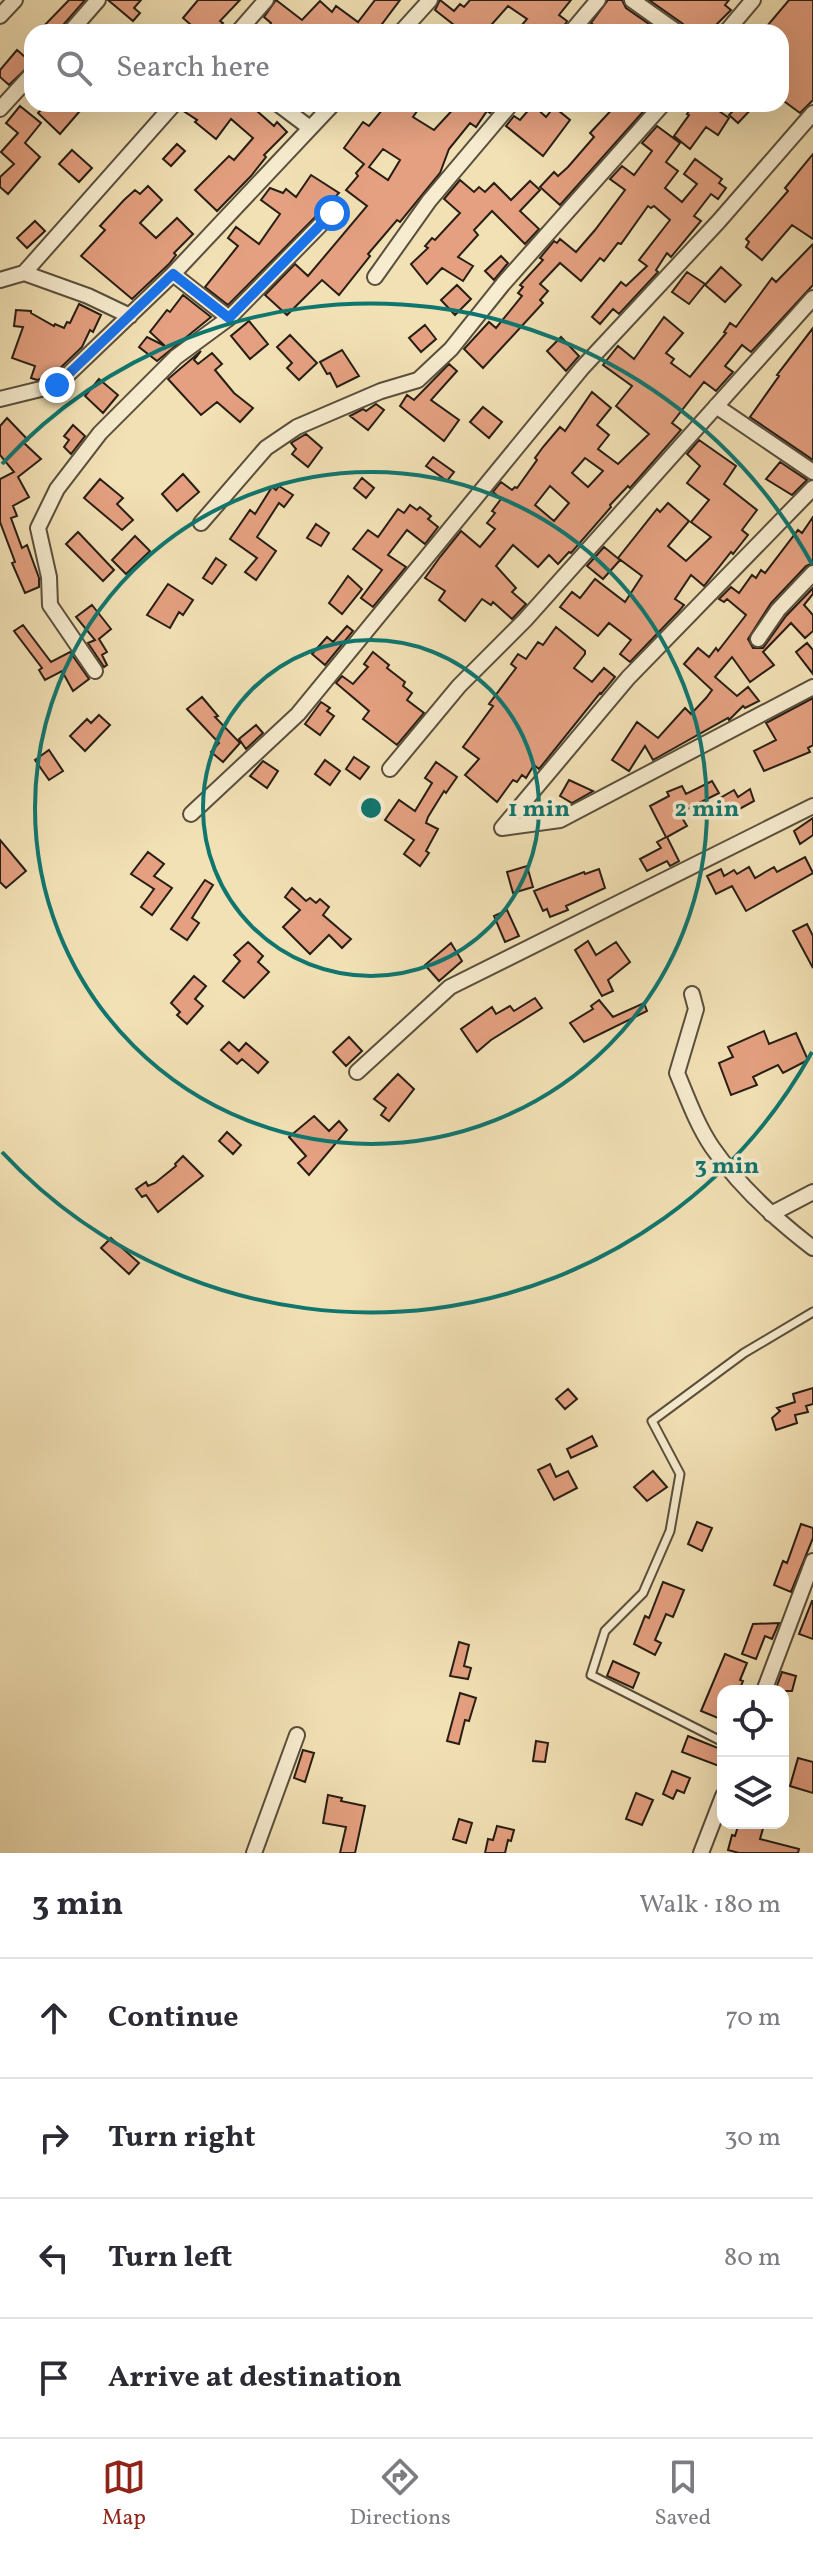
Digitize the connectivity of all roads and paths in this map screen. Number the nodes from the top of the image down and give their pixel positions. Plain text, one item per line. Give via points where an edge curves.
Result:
1 (15, 0) edge
2 (98, 0) edge
3 (266, 0) edge
4 (430, 0) edge
5 (598, 0) edge
6 (632, 0) edge
7 (753, 0) edge
8 (0, 16) edge
9 (77, 24) edge
10 (245, 24) edge
11 (408, 24) edge
12 (578, 24) edge
13 (666, 24) edge
14 (733, 24) edge
15 (24, 83) edge
16 (0, 109) edge
17 (167, 112) edge
18 (289, 112) edge
19 (325, 112) edge
20 (504, 112) edge
21 (656, 112) edge
22 (813, 113) edge
23 (310, 128) junction
24 (332, 213) dead end
25 (24, 273) junction
26 (173, 274) junction
27 (375, 277) dead end
28 (0, 280) edge
29 (813, 298) edge
30 (130, 316) junction
31 (229, 318) junction
32 (0, 399) edge
33 (716, 406) junction
34 (813, 472) edge
35 (813, 488) edge
36 (201, 523) dead end
37 (813, 573) edge
38 (758, 639) dead end
39 (95, 671) dead end
40 (813, 687) edge
41 (390, 769) dead end
42 (813, 806) edge
43 (191, 814) dead end
44 (692, 994) dead end
45 (357, 1072) dead end
46 (813, 1192) edge
47 (771, 1214) junction
48 (813, 1248) edge
49 (813, 1312) edge
50 (813, 1561) edge
51 (766, 1685) edge
52 (297, 1735) dead end
53 (717, 1739) edge
54 (717, 1812) edge
55 (254, 1853) edge
56 (701, 1853) edge

1 - 8 street
2 - 9 street
3 - 10 street
4 - 11 street
5 - 12 street
6 - 13 street
7 - 14 street
15 - 16 street
17 - 25 street
18 - 23 street
19 - 23 street
20 - 27 street via 429,201
21 - 36 street via 451,349 418,380 297,427 266,448
22 - 43 street via 582,368 298,714
23 - 26 street
24 - 31 street
25 - 28 street
25 - 30 street
26 - 30 street
26 - 31 street
29 - 33 street
30 - 32 street via 57,385
31 - 39 street via 176,357 100,433 57,489 38,528 50,605
33 - 34 street
33 - 41 street via 459,686
35 - 40 street via 628,678 502,828 560,820
37 - 38 street
42 - 45 street via 450,987
44 - 47 street via 696,1009 677,1073 711,1145
46 - 47 street
47 - 48 street
49 - 53 lane via 744,1353 652,1421 680,1474 670,1531 643,1593 605,1631 591,1675
50 - 51 street
52 - 55 street
54 - 56 street

